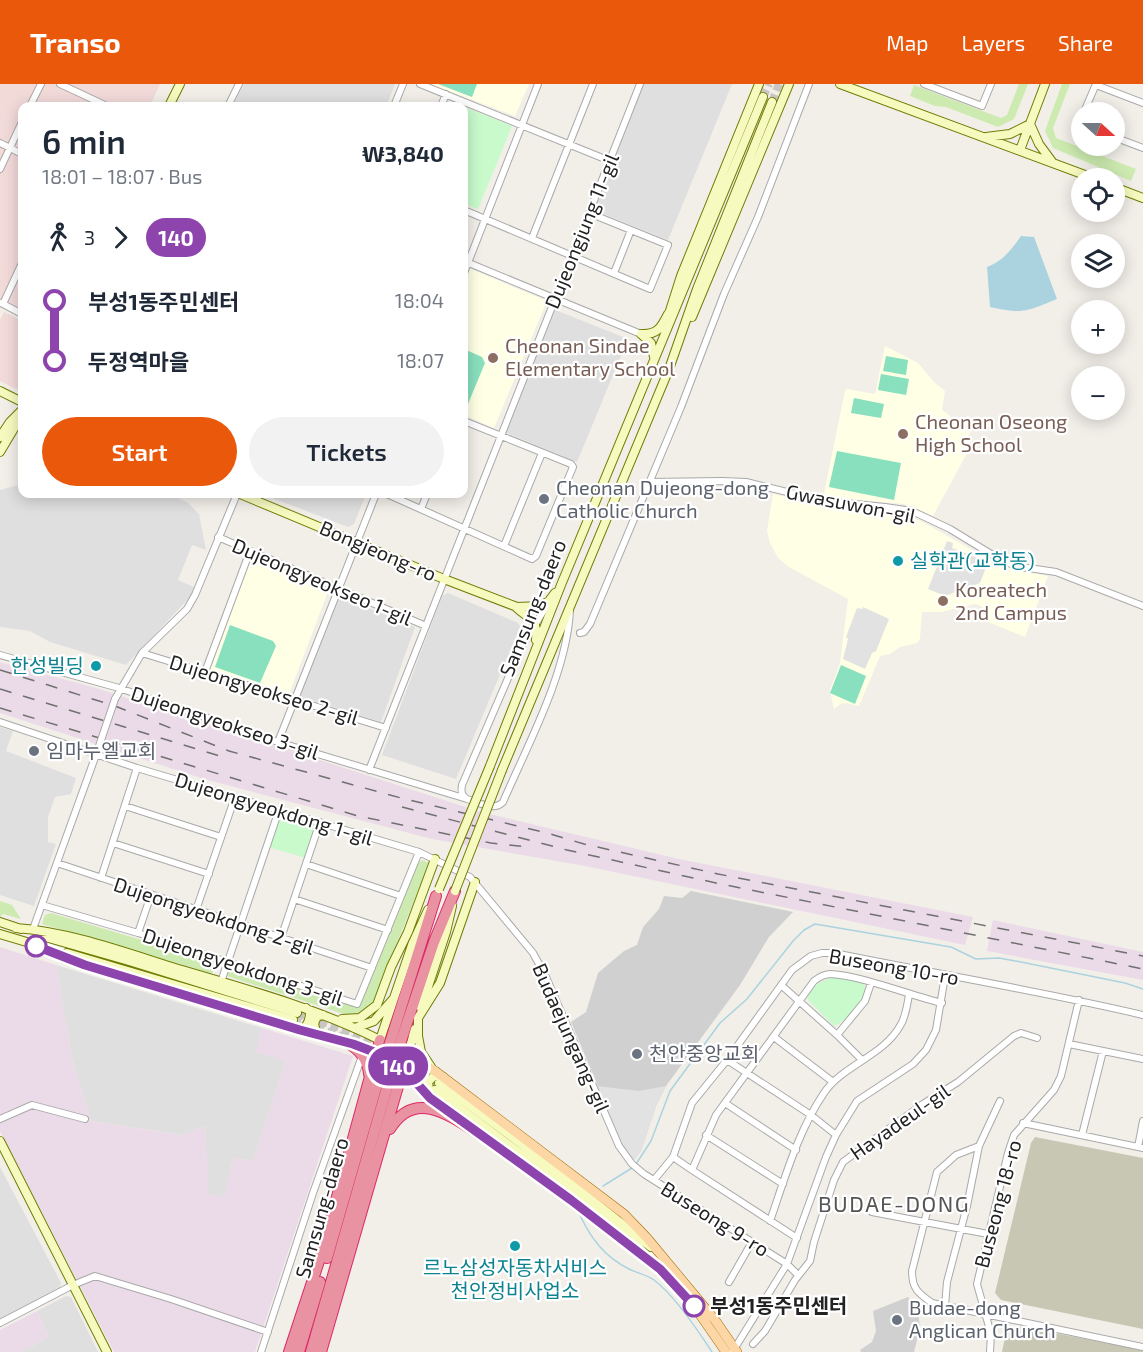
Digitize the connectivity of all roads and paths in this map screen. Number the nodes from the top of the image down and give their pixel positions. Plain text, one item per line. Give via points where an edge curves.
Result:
1 (41, 84) edge
2 (60, 84) edge
3 (180, 84) edge
4 (239, 84) edge
5 (403, 84) edge
6 (420, 84) edge
7 (538, 84) edge
8 (593, 84) edge
9 (640, 84) edge
10 (759, 84) edge
11 (789, 84) edge
12 (809, 84) edge
13 (840, 84) edge
14 (924, 84) edge
15 (991, 84) edge
16 (1044, 84) edge
17 (1096, 84) edge
18 (446, 94) junction
19 (32, 102) edge
20 (98, 102) edge
21 (172, 102) edge
22 (230, 102) edge
23 (396, 102) edge
24 (443, 102) edge
25 (466, 102) edge
26 (1088, 102) edge
27 (468, 103) edge
28 (1143, 103) edge
29 (1030, 124) junction
30 (522, 125) junction
31 (18, 131) edge
32 (985, 137) junction
33 (1125, 141) edge
34 (0, 143) edge
35 (569, 144) junction
36 (10, 148) junction
37 (1143, 148) edge
38 (1020, 150) junction
39 (18, 152) edge
40 (610, 161) junction
41 (1054, 163) junction
42 (0, 169) edge
43 (1071, 170) edge
44 (1125, 191) edge
45 (1143, 198) edge
46 (468, 212) edge
47 (589, 213) junction
48 (485, 219) junction
49 (632, 230) junction
50 (532, 238) junction
51 (573, 255) junction
52 (468, 257) edge
53 (468, 262) edge
54 (18, 271) edge
55 (614, 273) junction
56 (555, 300) junction
57 (2, 303) edge
58 (672, 305) junction
59 (18, 312) edge
60 (641, 334) junction
61 (653, 360) junction
62 (669, 369) junction
63 (0, 391) edge
64 (18, 400) edge
65 (18, 414) edge
66 (18, 422) edge
67 (468, 423) edge
68 (501, 436) junction
69 (0, 437) edge
70 (0, 452) edge
71 (542, 453) junction
72 (650, 482) junction
73 (237, 498) edge
74 (249, 498) edge
75 (374, 498) edge
76 (396, 498) edge
77 (426, 498) edge
78 (421, 509) junction
79 (464, 528) junction
80 (218, 537) junction
81 (357, 542) junction
82 (504, 546) junction
83 (250, 551) junction
84 (444, 579) junction
85 (561, 585) junction
86 (339, 589) junction
87 (549, 601) junction
88 (571, 604) junction
89 (1143, 606) edge
90 (517, 607) junction
91 (536, 625) junction
92 (426, 626) junction
93 (580, 633) dead end
94 (142, 653) junction
95 (534, 653) junction
96 (0, 655) edge
97 (205, 672) junction
98 (120, 688) junction
99 (295, 700) junction
100 (0, 722) edge
101 (386, 728) junction
102 (278, 742) junction
103 (97, 752) junction
104 (137, 768) junction
105 (369, 770) junction
106 (462, 785) junction
107 (449, 794) junction
108 (235, 797) junction
109 (467, 799) junction
110 (125, 806) junction
111 (279, 810) junction
112 (320, 822) junction
113 (221, 837) junction
114 (113, 843) junction
115 (418, 852) junction
116 (435, 859) junction
117 (57, 863) junction
118 (306, 864) junction
119 (208, 874) junction
120 (101, 878) junction
121 (473, 880) junction
122 (455, 891) junction
123 (437, 892) junction
124 (151, 895) junction
125 (401, 896) junction
126 (294, 899) junction
127 (42, 905) junction
128 (196, 910) junction
129 (0, 922) edge
130 (240, 924) junction
131 (16, 928) junction
132 (33, 929) junction
133 (387, 930) junction
134 (138, 933) junction
135 (0, 934) edge
136 (281, 938) junction
137 (35, 945) junction
138 (228, 962) junction
139 (372, 968) junction
140 (945, 976) junction
141 (221, 981) junction
142 (871, 982) junction
143 (781, 985) junction
144 (909, 995) junction
145 (394, 998) junction
146 (1079, 1000) junction
147 (800, 1002) junction
148 (942, 1003) junction
149 (306, 1008) junction
150 (1143, 1015) edge
151 (328, 1016) junction
152 (418, 1018) junction
153 (355, 1028) junction
154 (300, 1030) junction
155 (398, 1032) junction
156 (319, 1035) junction
157 (837, 1035) junction
158 (774, 1037) junction
159 (1037, 1038) dead end
160 (380, 1040) junction
161 (346, 1042) junction
162 (1069, 1044) junction
163 (1103, 1051) junction
164 (377, 1053) junction
165 (362, 1055) junction
166 (408, 1055) junction
167 (1143, 1059) edge
168 (727, 1060) junction
169 (862, 1060) junction
170 (404, 1069) junction
171 (746, 1072) junction
172 (385, 1076) junction
173 (369, 1080) junction
174 (833, 1082) junction
175 (436, 1084) junction
176 (1000, 1101) dead end
177 (725, 1103) junction
178 (811, 1115) junction
179 (0, 1119) edge
180 (85, 1119) dead end
181 (1143, 1120) edge
182 (1023, 1123) junction
183 (706, 1135) junction
184 (837, 1135) junction
185 (1082, 1135) junction
186 (482, 1136) junction
187 (383, 1140) junction
188 (0, 1141) edge
189 (979, 1146) junction
190 (1140, 1147) edge
191 (796, 1150) junction
192 (673, 1157) junction
193 (692, 1170) junction
194 (644, 1174) joint
195 (654, 1180) junction
196 (783, 1184) junction
197 (872, 1212) dead end
198 (770, 1221) junction
199 (925, 1222) junction
200 (962, 1228) junction
201 (988, 1234) junction
202 (797, 1238) junction
203 (752, 1242) junction
204 (787, 1264) junction
205 (660, 1269) junction
206 (798, 1275) junction
207 (729, 1282) dead end
208 (73, 1285) junction
209 (945, 1306) junction
210 (984, 1314) junction
211 (0, 1323) edge
212 (268, 1332) junction
213 (753, 1344) dead end
214 (1143, 1347) edge
215 (733, 1351) edge
216 (107, 1352) edge
217 (261, 1352) edge
218 (289, 1352) edge
219 (299, 1352) edge
220 (311, 1352) edge
221 (321, 1352) edge
222 (990, 1352) edge

1 - 19 street
2 - 20 street
3 - 21 main road
4 - 22 street
5 - 23 street
6 - 18 street
7 - 30 street
8 - 35 street
9 - 40 street, Dujeongjung 11-gil
10 - 58 main road
11 - 62 main road
12 - 72 street
13 - 32 main road
14 - 15 street via 982,106
16 - 29 main road
17 - 26 street
17 - 28 street
18 - 24 street
18 - 25 street
27 - 30 street
29 - 32 main road via 1010,134
29 - 38 main road
29 - 41 main road via 1038,144
30 - 35 street
30 - 48 street
31 - 36 street
32 - 38 main road
33 - 37 street
34 - 36 street
35 - 40 street
35 - 50 street
36 - 39 street
36 - 42 street
38 - 41 main road
40 - 47 street, Dujeongjung 11-gil
41 - 43 main road
44 - 45 main road
46 - 48 street
47 - 49 street
47 - 51 street, Dujeongjung 11-gil
48 - 50 street
48 - 52 street
49 - 55 street
49 - 55 street via 668,245 650,289
50 - 51 street
51 - 55 street
51 - 56 street, Dujeongjung 11-gil
53 - 56 street
54 - 57 street
56 - 60 street
56 - 68 street, Dujeongjung 11-gil
57 - 59 street
58 - 60 main road via 660,330
58 - 61 main road
60 - 61 main road via 651,343
61 - 62 main road, Samsung-daero via 767,100
61 - 85 main road, Samsung-daero
62 - 88 main road, Samsung-daero
63 - 64 main road
65 - 69 main road
66 - 70 main road
67 - 68 street
68 - 71 street
68 - 79 street, Dujeongjung 11-gil
71 - 82 street
71 - 82 street via 573,467 536,556 532,559
72 - 89 street, Gwasuwon-gil via 746,482 824,501 912,511 1015,566 1056,572
72 - 93 street via 590,624
73 - 80 street
74 - 81 main road, Bongjeong-ro
75 - 81 street
76 - 78 street
77 - 78 street
78 - 79 street
79 - 82 street
79 - 84 street, Dujeongjung 11-gil
80 - 83 street, Dujeongyeokseo 1-gil
80 - 94 street via 187,609
81 - 84 main road, Bongjeong-ro
81 - 86 street
83 - 86 street, Dujeongyeokseo 1-gil
83 - 97 street
84 - 90 main road, Bongjeong-ro
84 - 92 street, Dujeongjung 11-gil
85 - 87 main road
85 - 95 main road, Samsung-daero
86 - 92 street, Dujeongyeokseo 1-gil
86 - 99 street
87 - 90 main road via 533,608
87 - 91 street
88 - 109 street, Dujeongyeokseo 3-gil via 569,635 559,670 503,802 494,807
88 - 122 main road, Samsung-daero, bridge
90 - 91 main road
91 - 95 main road
91 - 106 street via 521,648
92 - 101 street, Dujeongjung 11-gil
94 - 97 street, Dujeongyeokseo 2-gil
94 - 98 street
95 - 123 main road, Samsung-daero, bridge
96 - 98 street, Dujeongyeokseo 3-gil
97 - 99 street, Dujeongyeokseo 2-gil
98 - 102 street, Dujeongyeokseo 3-gil
98 - 103 street, bridge
99 - 101 street, Dujeongyeokseo 2-gil
99 - 102 street
100 - 103 street, Dujeongyeokdong 1-gil
101 - 105 street, Dujeongjung 11-gil
102 - 105 street, Dujeongyeokseo 3-gil
103 - 104 street, Dujeongyeokdong 1-gil
103 - 117 street
104 - 108 street, Dujeongyeokdong 1-gil
104 - 110 street
105 - 107 street, Dujeongyeokseo 3-gil
106 - 107 street via 458,792
106 - 109 street via 461,792
107 - 109 street, Dujeongyeokseo 3-gil
108 - 111 street, Dujeongyeokdong 1-gil
108 - 113 street
110 - 113 street
110 - 114 street
111 - 112 street, Dujeongyeokdong 1-gil
111 - 130 street
112 - 115 street, Dujeongyeokdong 1-gil
112 - 118 street
113 - 119 street
114 - 119 street
114 - 120 street
115 - 116 street, Dujeongyeokdong 1-gil
115 - 125 street, Dujeongyeokdong 3-gil
116 - 121 street, Dujeongyeokdong 1-gil
116 - 151 main road via 378,1005 360,1018
117 - 120 street, Dujeongyeokdong 2-gil
117 - 127 street
118 - 125 street
118 - 126 street
119 - 128 street
120 - 124 street, Dujeongyeokdong 2-gil
121 - 152 main road via 440,983
121 - 194 street, Budaejungang-gil via 533,953 619,1146
122 - 152 main road, Samsung-daero
122 - 155 highway
123 - 145 main road, Samsung-daero via 412,945
123 - 155 highway
124 - 128 street, Dujeongyeokdong 2-gil
124 - 134 street
125 - 133 street, Dujeongyeokdong 3-gil
126 - 133 street
126 - 136 street
127 - 132 street
127 - 134 street, Dujeongyeokdong 3-gil
128 - 130 street, Dujeongyeokdong 2-gil
129 - 131 main road
130 - 136 street, Dujeongyeokdong 2-gil
130 - 138 street
131 - 132 main road
131 - 137 main road via 295,1016
132 - 141 main road
133 - 139 street, Dujeongyeokdong 3-gil
134 - 138 street, Dujeongyeokdong 3-gil
135 - 137 main road
136 - 139 street, Dujeongyeokdong 2-gil
137 - 154 main road via 85,965
138 - 139 street, Dujeongyeokdong 3-gil via 357,1004
138 - 141 street
140 - 143 street, Buseong 10-ro via 822,953 801,962
140 - 146 street, Buseong 10-ro
140 - 148 street
141 - 149 main road
142 - 144 street
142 - 147 street via 821,975
142 - 157 street via 865,1001
143 - 147 street
143 - 168 street, Buseong 10-ro
144 - 148 street
144 - 169 street via 901,1025 882,1047
145 - 153 main road via 374,1021
145 - 160 main road, Samsung-daero
146 - 150 street, Buseong 10-ro
146 - 162 street, Buseong 18-ro
147 - 157 street
147 - 158 street
148 - 184 street via 936,1030 926,1050 913,1064 857,1101
149 - 151 main road
149 - 154 main road via 309,1020
151 - 153 main road
151 - 156 main road via 316,1017 314,1028
152 - 166 main road
152 - 175 main road via 421,1052
153 - 160 main road
154 - 156 main road
155 - 172 highway, bridge
156 - 161 main road
157 - 169 street
158 - 171 street
158 - 174 street
159 - 206 street, Hayadeul-gil via 1021,1033 1014,1036 958,1082 843,1162 810,1261
160 - 164 highway
160 - 166 main road
161 - 164 main road
161 - 165 highway
162 - 163 street
162 - 182 street, Buseong 18-ro via 1054,1090
163 - 167 street
163 - 185 street
164 - 170 main road
164 - 173 highway
165 - 173 highway
165 - 212 street
166 - 170 main road
166 - 175 main road
168 - 171 street
168 - 192 street, Buseong 10-ro via 692,1103
169 - 174 street
170 - 175 main road
170 - 187 highway
171 - 177 street
171 - 178 street
172 - 219 highway, Samsung-daero
172 - 220 highway, Samsung-daero
173 - 218 highway via 321,1255
174 - 178 street
175 - 186 main road
175 - 205 main road via 630,1238
175 - 215 main road via 611,1204 636,1226 715,1320
176 - 189 street
177 - 183 street
177 - 191 street
178 - 184 street
178 - 191 street
179 - 180 street via 32,1105
181 - 190 street
182 - 185 street
182 - 201 street, Buseong 18-ro via 1008,1153
183 - 193 street
183 - 196 street
184 - 202 street via 825,1157
185 - 190 street
186 - 187 highway via 440,1112 414,1108 400,1115
186 - 205 main road
187 - 221 highway
188 - 208 main road
189 - 199 street via 956,1155 937,1172
189 - 200 street
191 - 196 street
192 - 193 street
192 - 195 street, Buseong 10-ro
193 - 198 street
194 - 195 street, Buseong 9-ro
195 - 203 street, Buseong 9-ro
196 - 198 street
197 - 199 street
198 - 202 street
199 - 200 street
199 - 209 street via 912,1283 932,1303
200 - 201 street
200 - 209 street
201 - 210 street, Buseong 18-ro via 977,1284
202 - 204 street
203 - 204 street, Buseong 9-ro
203 - 207 street
204 - 206 street, Buseong 9-ro
204 - 215 street
205 - 215 main road
206 - 213 street, Hayadeul-gil
208 - 211 street
208 - 212 street via 95,1276
208 - 216 main road
209 - 210 street
210 - 214 street
210 - 222 street, Buseong 18-ro via 991,1334
212 - 217 street

